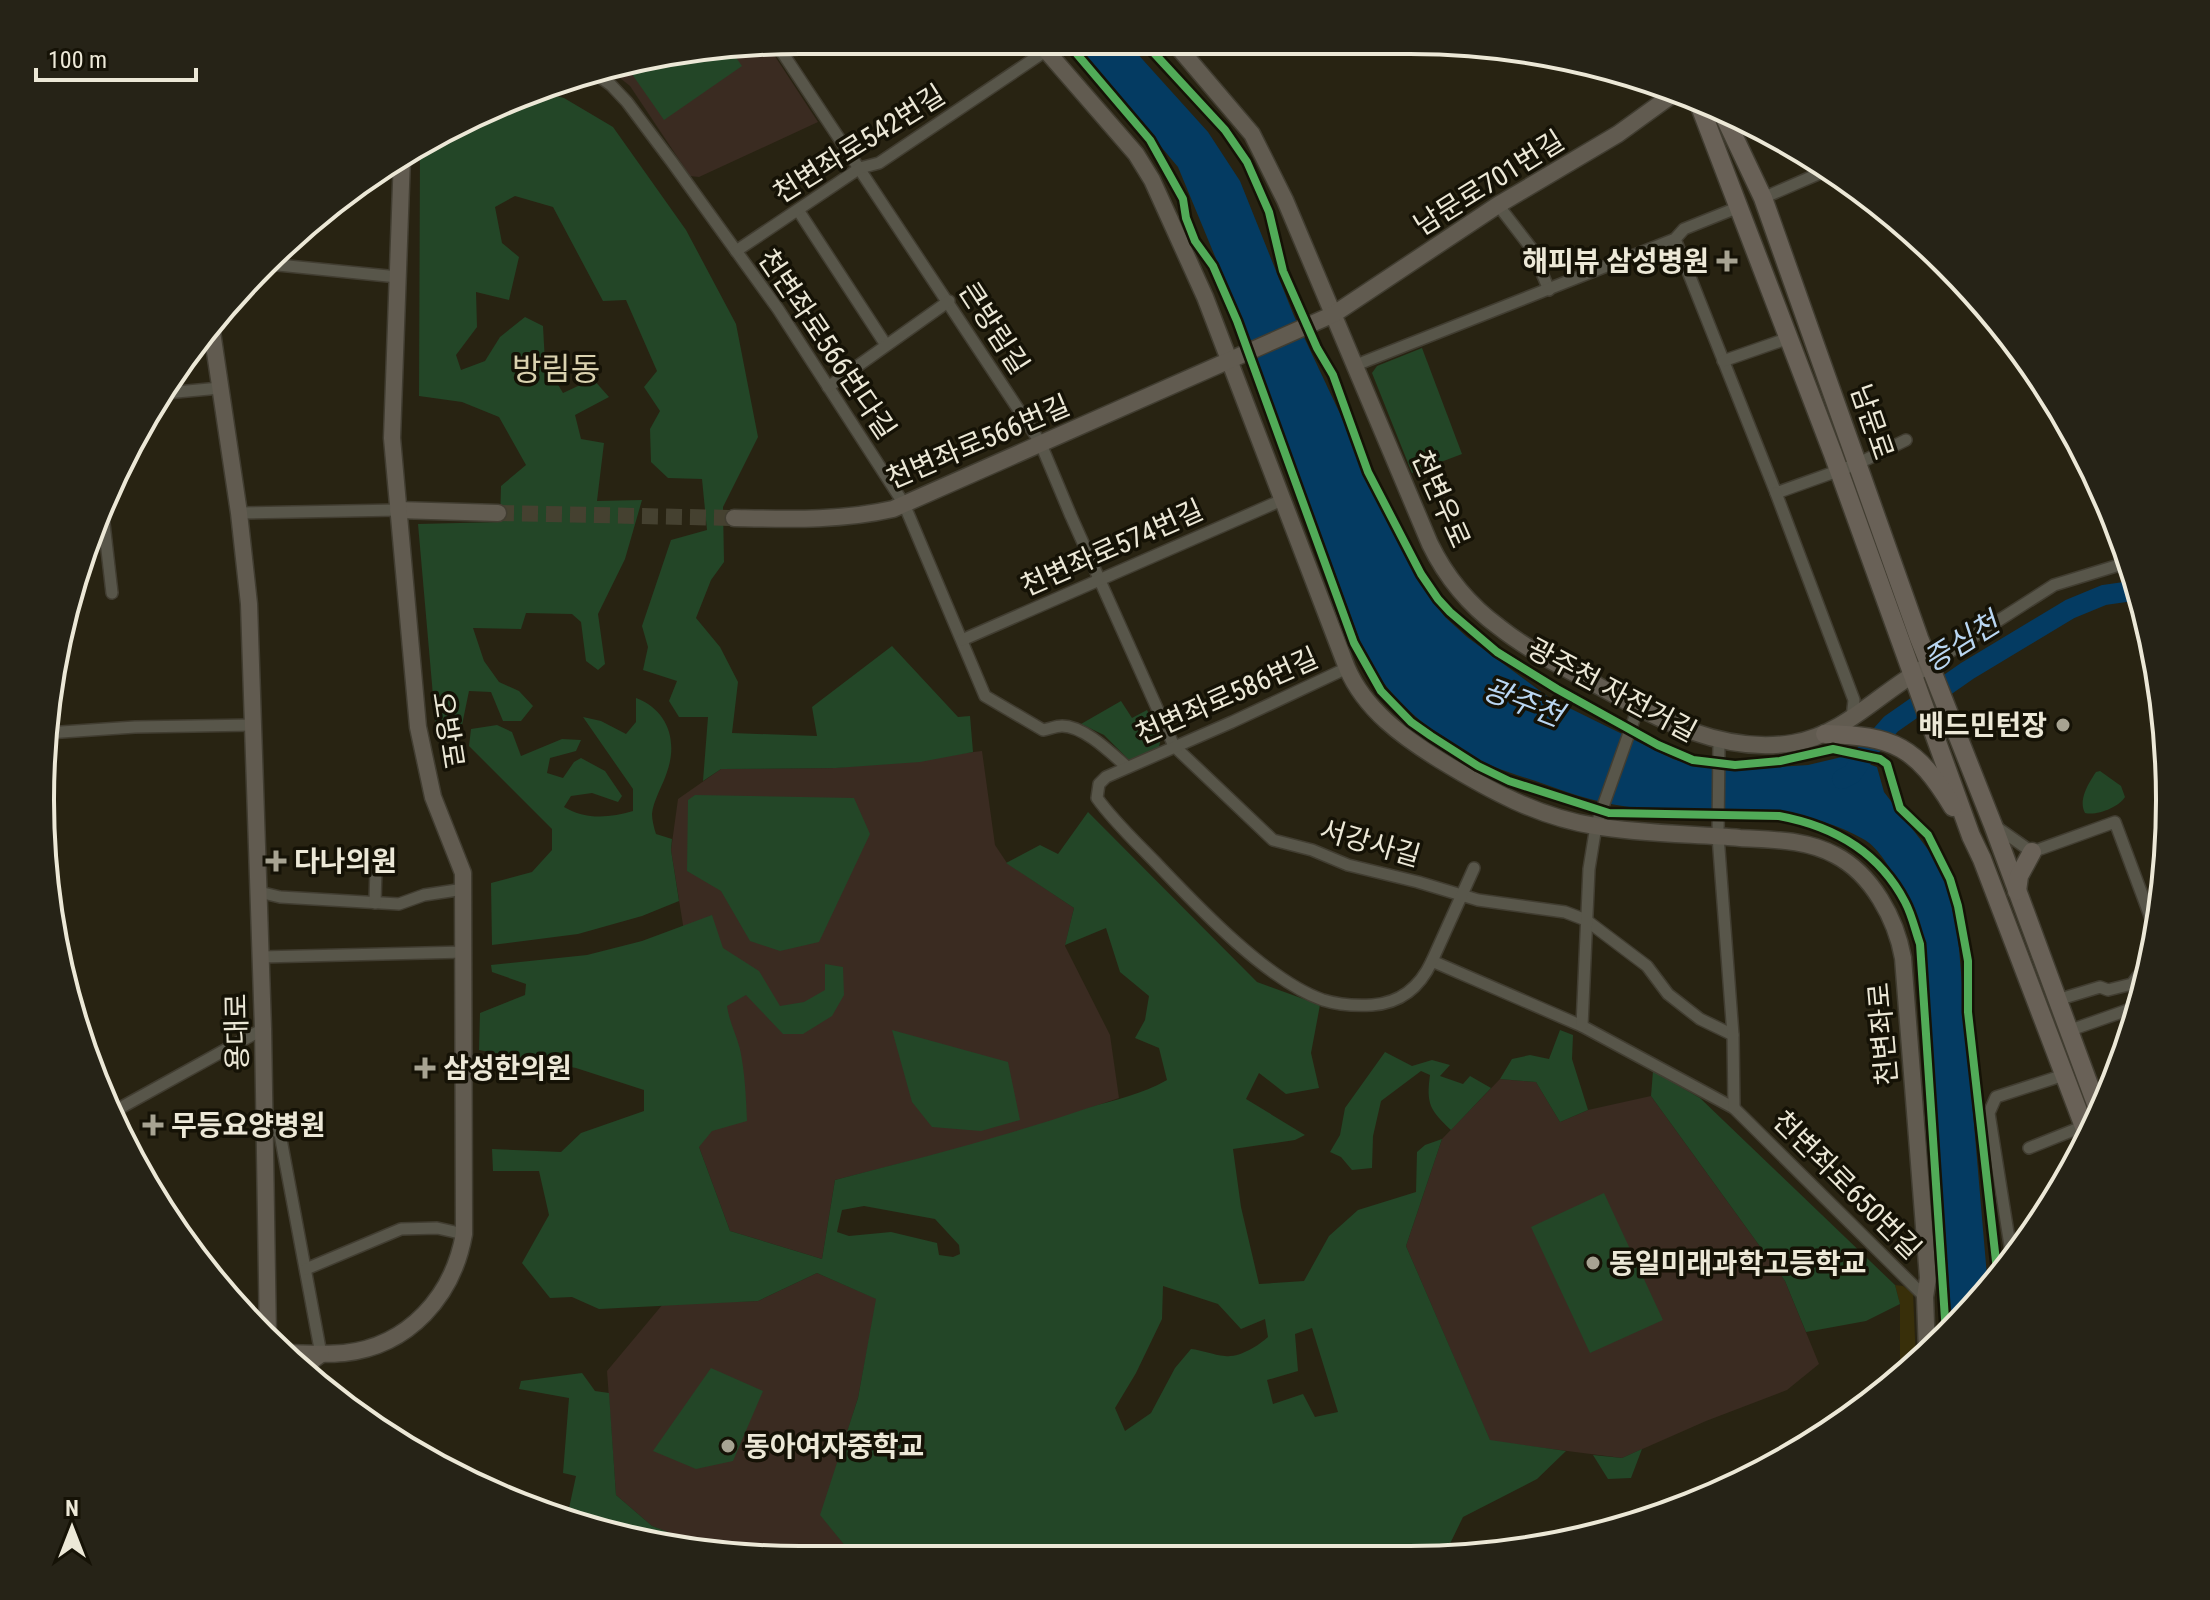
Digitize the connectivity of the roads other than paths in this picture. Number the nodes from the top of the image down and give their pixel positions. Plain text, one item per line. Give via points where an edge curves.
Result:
1 (1030, 54) edge
2 (1050, 54) edge
3 (1184, 54) edge
4 (784, 55) edge
5 (603, 80) edge
6 (1665, 100) edge
7 (1703, 115) edge
8 (1729, 126) edge
9 (860, 168) junction
10 (402, 170) edge
11 (1816, 175) edge
12 (1763, 198) junction
13 (1498, 205) junction
14 (1739, 207) junction
15 (798, 210) junction
16 (1675, 239) junction
17 (736, 251) junction
18 (279, 265) edge
19 (398, 277) junction
20 (1549, 290) junction
21 (949, 301) junction
22 (1334, 314) junction
23 (1789, 338) junction
24 (213, 340) edge
25 (886, 345) junction
26 (1230, 360) junction
27 (1723, 361) junction
28 (1356, 365) junction
29 (828, 387) junction
30 (220, 388) junction
31 (176, 392) edge
32 (1906, 440) dead end
33 (1040, 442) junction
34 (1848, 467) junction
35 (1776, 493) junction
36 (1282, 500) junction
37 (904, 504) junction
38 (398, 510) junction
39 (239, 513) junction
40 (498, 513) tunnel mouth
41 (734, 518) tunnel mouth
42 (105, 531) edge
43 (2118, 565) edge
44 (1099, 580) junction
45 (112, 593) dead end
46 (962, 640) junction
47 (1347, 668) junction
48 (1921, 670) junction
49 (1638, 708) junction
50 (1852, 718) junction
51 (254, 725) junction
52 (58, 732) edge
53 (1825, 734) junction
54 (1719, 741) junction
55 (1174, 746) junction
56 (1127, 767) junction
57 (1597, 822) junction
58 (1993, 825) junction
59 (1718, 829) junction
60 (1971, 836) junction
61 (2032, 852) junction
62 (376, 867) dead end
63 (1474, 868) dead end
64 (464, 889) junction
65 (2017, 891) junction
66 (259, 892) junction
67 (1460, 895) junction
68 (375, 903) junction
69 (2148, 907) edge
70 (1586, 920) junction
71 (465, 952) junction
72 (261, 957) junction
73 (1432, 961) junction
74 (2134, 982) edge
75 (2057, 1000) junction
76 (2125, 1011) edge
77 (1582, 1026) junction
78 (263, 1029) junction
79 (2068, 1031) junction
80 (1733, 1035) junction
81 (2064, 1075) junction
82 (2093, 1097) edge
83 (121, 1107) edge
84 (1734, 1108) junction
85 (264, 1121) junction
86 (2082, 1122) edge
87 (2077, 1135) edge
88 (2029, 1148) dead end
89 (464, 1234) junction
90 (2010, 1243) edge
91 (306, 1269) junction
92 (1925, 1297) junction
93 (268, 1323) edge
94 (1927, 1339) edge
95 (300, 1353) edge
96 (321, 1354) junction
97 (310, 1362) edge

1 - 9 street, 천변좌로542번길 via 879,163
2 - 26 street, 천변좌로 via 1152,180
3 - 22 street, 천변우로 via 1259,144
4 - 9 street, 큰방림길
5 - 17 street, 천변좌로566번다길 via 627,102
6 - 13 street, 남문로701번길
7 - 14 main road, 남문로
8 - 12 main road, 남문로
9 - 15 street, 천변좌로542번길
9 - 21 street, 큰방림길
10 - 19 street, 오방로
11 - 12 street
12 - 34 main road, 남문로
13 - 20 street via 1532,249
13 - 22 street, 남문로701번길
14 - 16 street via 1684,229
14 - 23 main road, 남문로
15 - 17 street, 천변좌로542번길
15 - 25 street
16 - 20 street
16 - 27 street
17 - 29 street, 천변좌로566번다길
18 - 19 street
19 - 38 street, 오방로 via 392,413
20 - 28 street
21 - 25 street
21 - 33 street, 큰방림길
22 - 26 street, 남문로701번길
22 - 28 street, 천변우로
23 - 27 street
23 - 34 main road, 남문로
24 - 30 street, 용대로
25 - 29 street
26 - 33 street, 천변좌로566번길
26 - 36 street, 천변좌로
27 - 35 street
28 - 49 street, 천변우로 via 1430,544 1459,590 1513,637
29 - 37 street, 천변좌로566번다길
30 - 31 street
30 - 39 street, 용대로
32 - 34 street
33 - 37 street, 천변좌로566번길
33 - 44 street, 큰방림길
34 - 35 street, 남문로
34 - 48 main road, 남문로
35 - 50 street via 1854,700
36 - 44 street, 천변좌로574번길
36 - 47 street, 천변좌로
37 - 41 street, 천변좌로566번길 via 862,516
37 - 46 street, 천변좌로566번다길
38 - 39 street
38 - 40 street
38 - 64 street, 오방로 via 418,727 433,797 459,858
39 - 51 street, 용대로
42 - 45 street
43 - 48 street via 2054,585
44 - 46 street, 천변좌로574번길
44 - 55 street, 큰방림길
46 - 56 street, 천변좌로566번다길 via 985,696 1043,730 1072,728 1098,741
47 - 55 street, 천변좌로586번길
47 - 57 street, 천변좌로 via 1384,719 1406,739 1508,799 1561,818
48 - 50 street, 천변우로
48 - 58 main road via 1949,717
48 - 60 main road via 1931,725
49 - 54 street, 천변우로
49 - 57 street
50 - 53 street, 천변우로
51 - 52 street
51 - 66 street, 용대로
53 - 54 street, 천변우로 via 1771,745
53 - 60 main road via 1861,735 1907,751 1927,767
54 - 59 street
55 - 56 street, 천변좌로586번길
55 - 67 street, 서강사길 via 1273,840
56 - 73 street, 천변좌로586번길 via 1099,784 1097,798 1190,899 1287,981 1323,1000 1377,1005 1416,987
57 - 59 street, 천변좌로
57 - 70 street
58 - 61 street
58 - 65 main road
59 - 80 street
59 - 92 street, 천변좌로 via 1836,855 1868,884 1894,922 1903,958 1928,1278
60 - 81 main road
61 - 65 main road
61 - 69 street via 2115,822
62 - 68 street
63 - 67 street
64 - 68 street via 424,895 406,904
64 - 71 street, 오방로
65 - 75 main road
66 - 68 street
66 - 72 street, 용대로
67 - 70 street, 서강사길
67 - 73 street
70 - 77 street
70 - 80 street via 1647,966 1668,994 1700,1019
71 - 72 street
71 - 89 street, 오방로
72 - 78 street, 용대로
73 - 77 street, 천변좌로650번길
74 - 75 street
75 - 79 main road
76 - 79 street
77 - 84 street, 천변좌로650번길
78 - 83 street
78 - 85 street, 용대로
79 - 82 main road
80 - 84 street
81 - 86 main road
81 - 90 street via 1996,1097 1989,1113
84 - 92 street, 천변좌로650번길
85 - 91 street via 280,1134
85 - 93 street, 용대로
87 - 88 street
89 - 91 street via 401,1229
89 - 96 street, 오방로 via 451,1280 408,1329 372,1346
91 - 96 street
92 - 94 street, 천변좌로
95 - 96 street, 오방로
96 - 97 street

